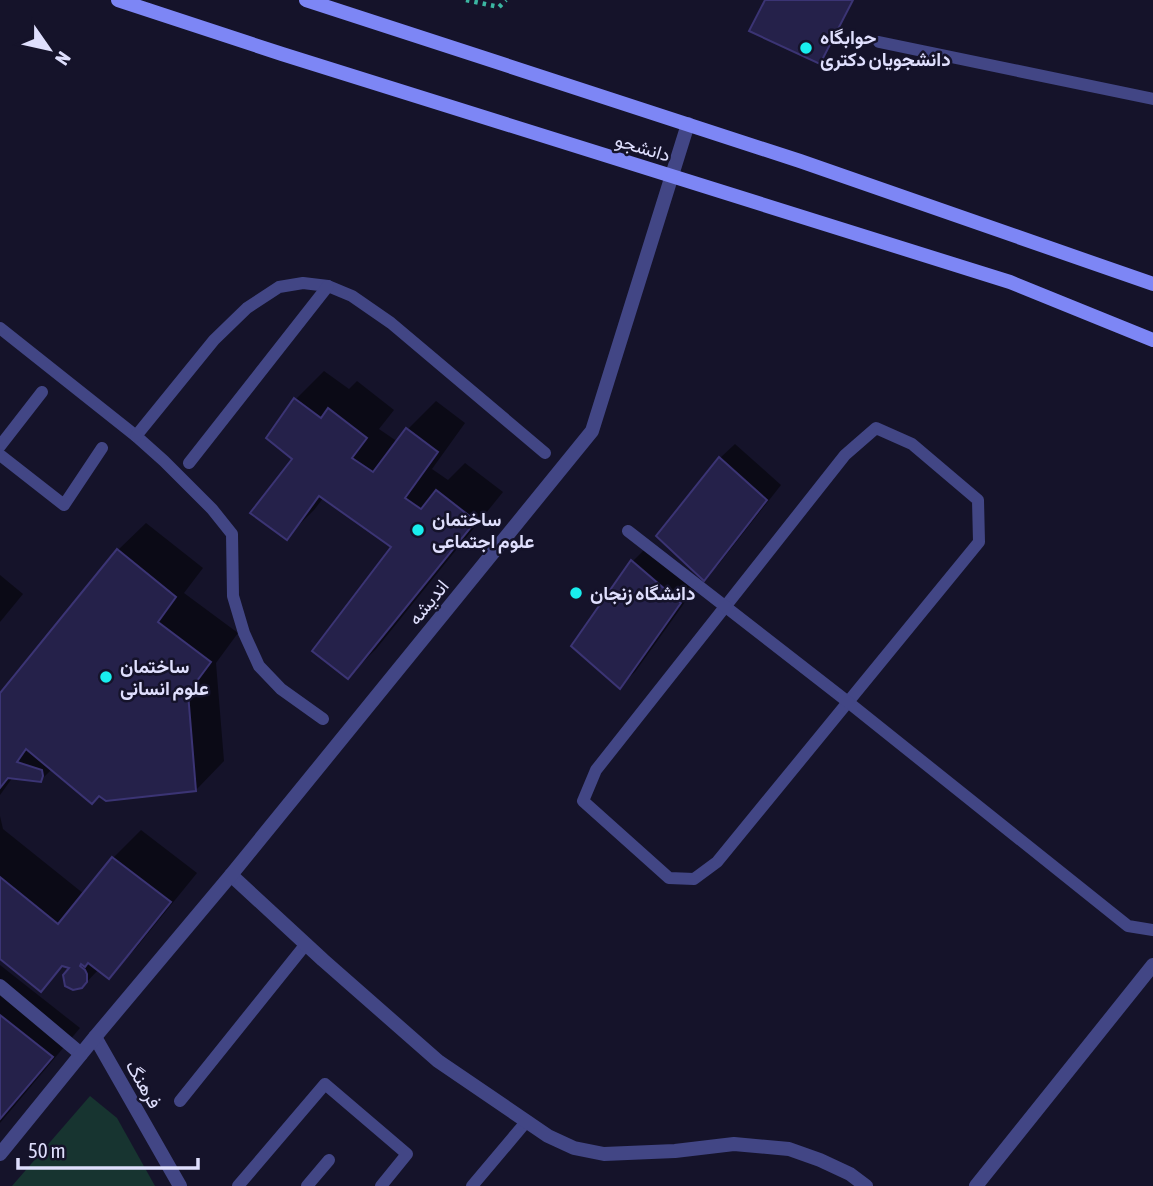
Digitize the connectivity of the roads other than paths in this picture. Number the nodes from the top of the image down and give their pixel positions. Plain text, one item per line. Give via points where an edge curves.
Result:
1 (118, 0) edge
2 (306, 0) edge
3 (879, 42) dead end
4 (1153, 99) edge
5 (688, 124) junction
6 (671, 176) junction
7 (1153, 284) edge
8 (328, 286) junction
9 (0, 328) edge
10 (1153, 340) edge
11 (42, 392) dead end
12 (136, 436) junction
13 (0, 446) edge
14 (102, 448) dead end
15 (545, 453) dead end
16 (0, 455) edge
17 (189, 463) dead end
18 (628, 531) dead end
19 (725, 607) junction
20 (848, 702) junction
21 (323, 719) dead end
22 (231, 875) junction
23 (1153, 930) edge
24 (306, 944) junction
25 (1153, 965) edge
26 (0, 986) edge
27 (94, 1037) junction
28 (81, 1054) junction
29 (180, 1101) dead end
30 (526, 1122) junction
31 (0, 1154) edge
32 (329, 1160) dead end
33 (180, 1186) edge
34 (239, 1186) edge
35 (307, 1186) edge
36 (381, 1186) edge
37 (472, 1186) edge
38 (866, 1186) edge
39 (976, 1186) edge

1 - 6 main road, دانشجو
2 - 5 main road, دانشجو
3 - 4 lane
5 - 6 street, اندیشه
5 - 7 main road, دانشجو
6 - 10 main road, دانشجو via 1010,282
6 - 22 street, اندیشه via 592,431
8 - 12 lane via 278,287 247,308 214,340
8 - 15 lane via 352,296 391,323
8 - 17 lane
9 - 12 lane
11 - 13 lane
12 - 21 lane via 232,534 233,596 259,666 281,689
14 - 16 lane via 64,505
18 - 19 lane
19 - 20 lane
19 - 20 lane via 845,455 876,428 912,444 978,499 979,542
19 - 20 lane via 596,770 583,801 668,878 694,879 717,862
20 - 23 lane via 1128,926
22 - 24 street
22 - 27 street, اندیشه
24 - 29 lane
24 - 30 street via 438,1061
25 - 39 street
26 - 28 street
27 - 28 street, اندیشه
27 - 33 street, فرهنگ
28 - 31 street, اندیشه
30 - 37 lane
30 - 38 street via 574,1149 604,1154 734,1144 789,1149 850,1174
32 - 35 lane
34 - 36 lane via 325,1084 407,1154

